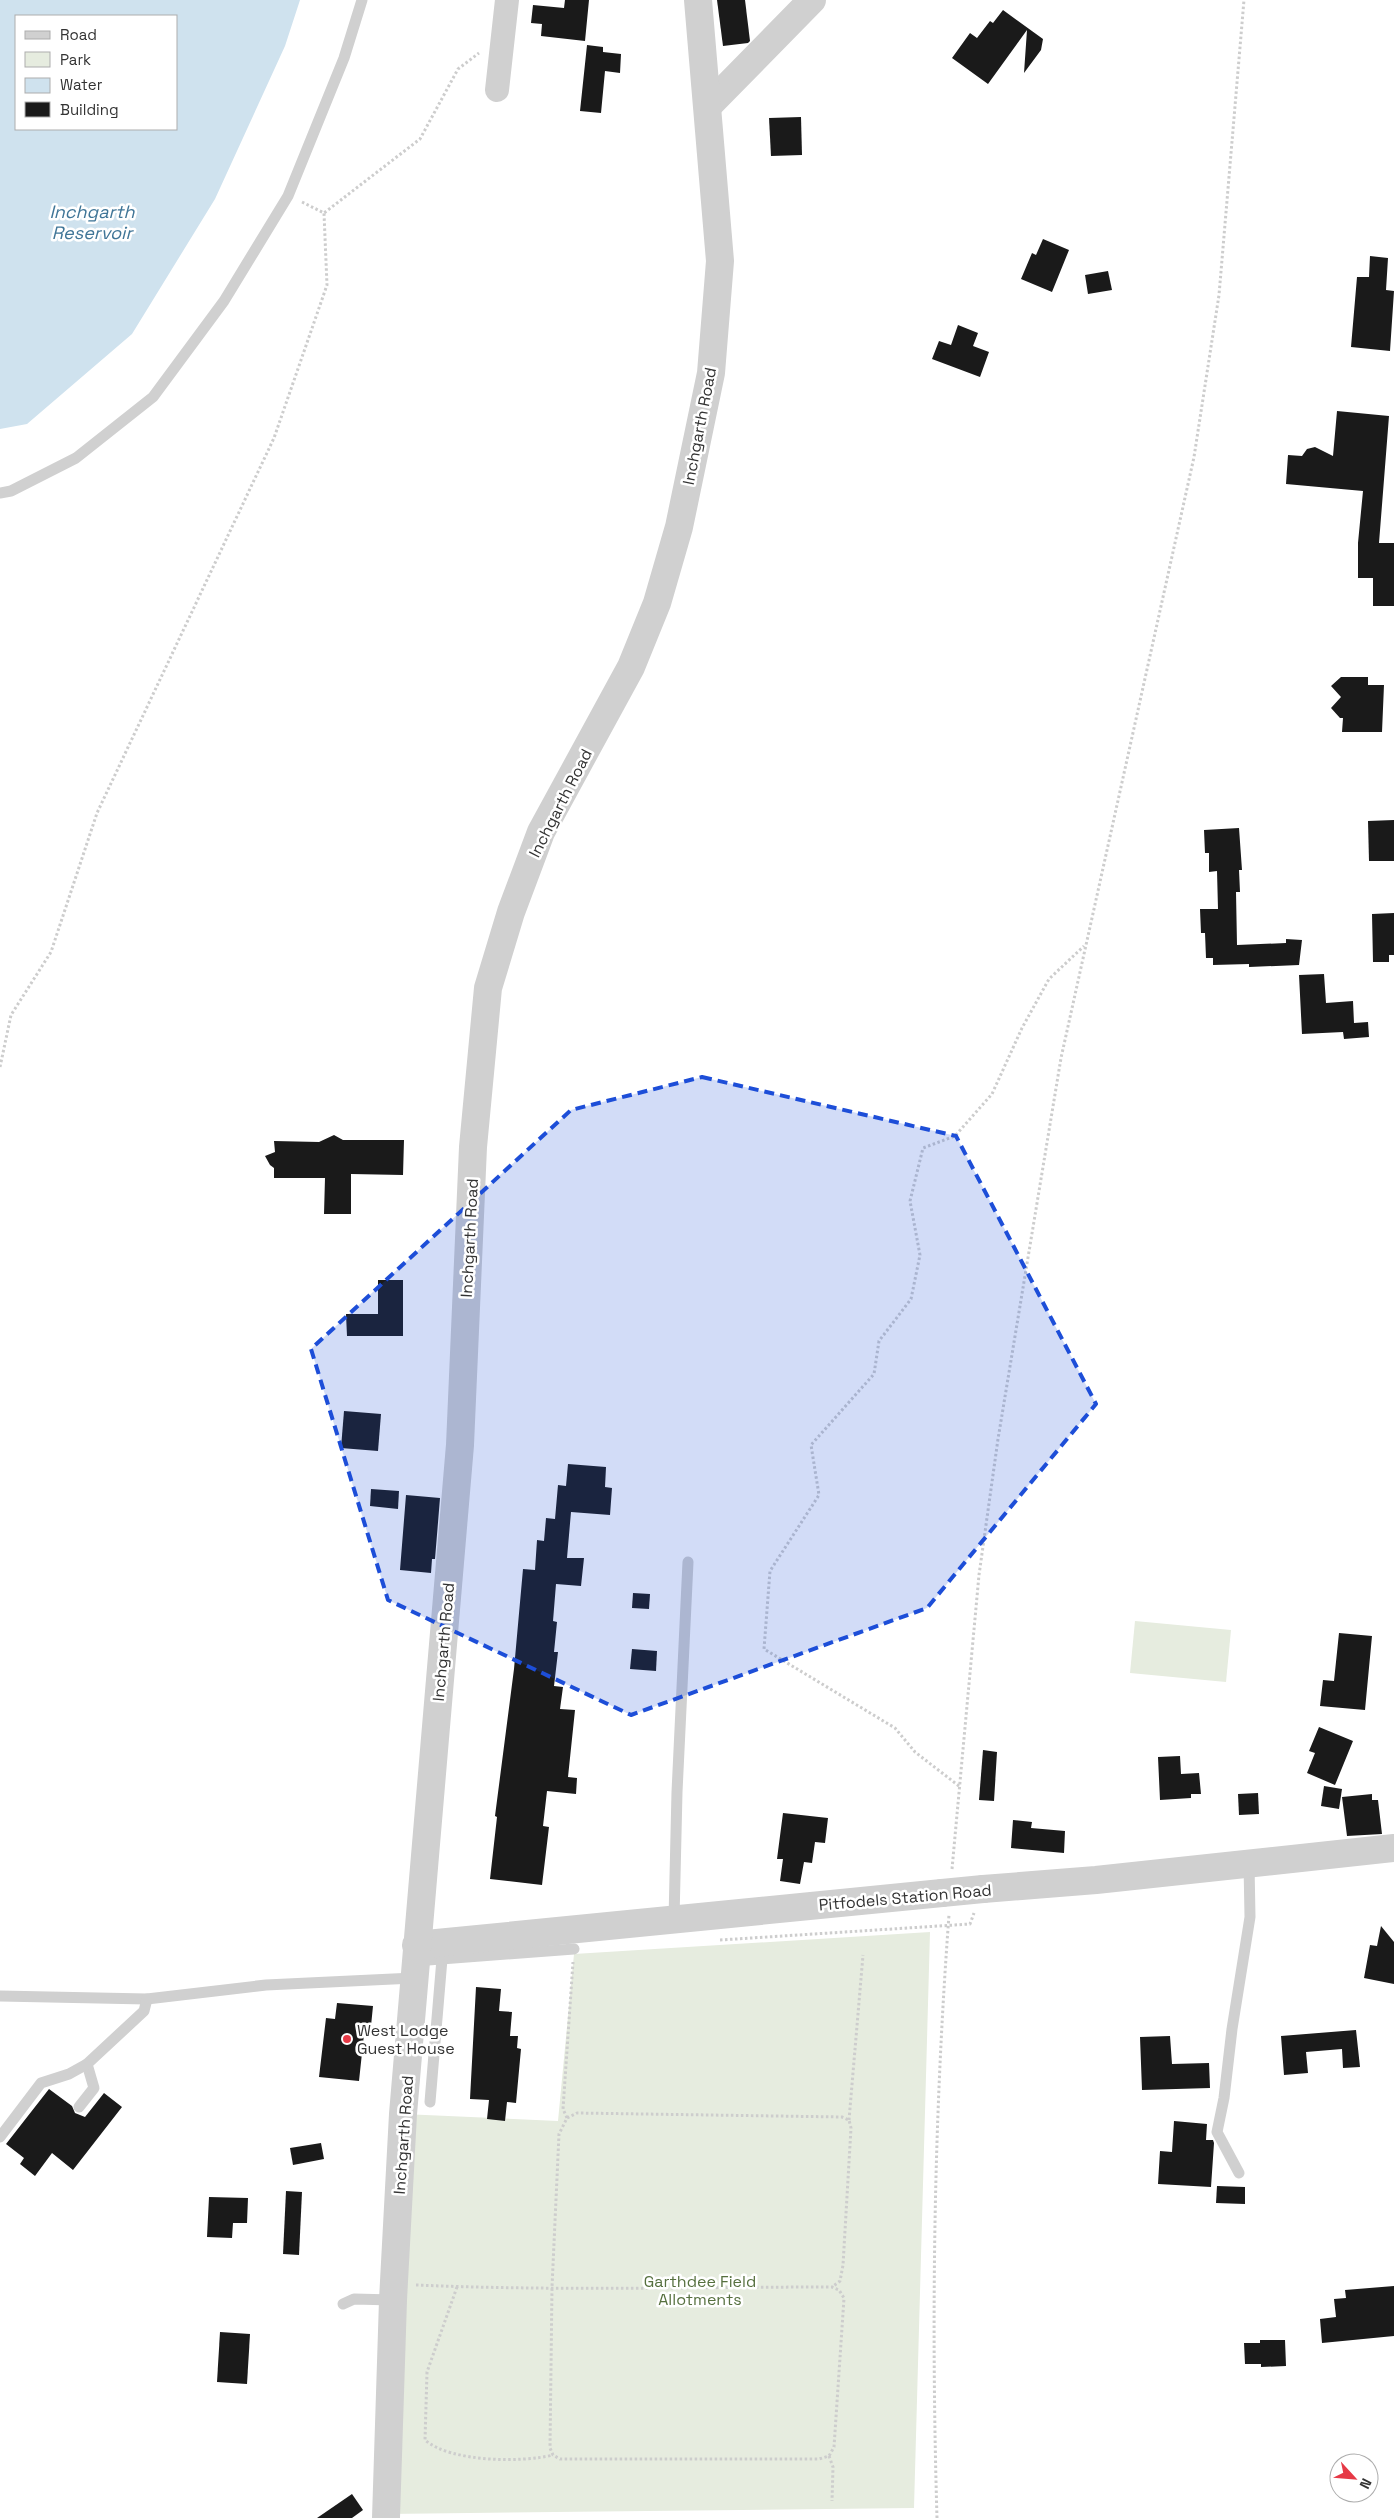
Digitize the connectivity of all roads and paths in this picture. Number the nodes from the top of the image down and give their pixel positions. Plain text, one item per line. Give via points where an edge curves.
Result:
1 (362, 0) edge
2 (507, 0) edge
3 (698, 0) edge
4 (812, 0) edge
5 (1244, 0) edge
6 (502, 44) junction
7 (498, 90) dead end
8 (708, 106) junction
9 (288, 196) junction
10 (324, 212) junction
11 (0, 493) edge
12 (1085, 946) junction
13 (0, 1067) edge
14 (688, 1562) dead end
15 (959, 1786) junction
16 (1394, 1848) edge
17 (1249, 1864) junction
18 (948, 1891) junction
19 (674, 1918) junction
20 (948, 1926) junction
21 (712, 1941) dead end
22 (574, 1950) joint
23 (863, 1955) dead end
24 (442, 1959) junction
25 (415, 1961) junction
26 (0, 1996) edge
27 (147, 1999) junction
28 (87, 2064) junction
29 (430, 2102) dead end
30 (80, 2107) dead end
31 (567, 2118) junction
32 (849, 2120) junction
33 (0, 2137) edge
34 (1239, 2174) dead end
35 (832, 2286) junction
36 (457, 2287) junction
37 (552, 2287) junction
38 (393, 2292) junction
39 (343, 2304) dead end
40 (553, 2455) junction
41 (829, 2456) junction
42 (832, 2501) dead end
43 (386, 2518) edge
44 (936, 2518) edge

1 - 9 lane via 344,58
2 - 6 street
3 - 8 street, Inchgarth Road
4 - 8 street
5 - 12 path via 1219,295 1194,456
6 - 7 street
6 - 10 path via 478,54 458,69 420,139
8 - 25 street, Inchgarth Road via 720,261 711,373 679,527 657,603 631,667 542,832 511,912 488,988 473,1147 460,1445
9 - 10 path
9 - 11 lane via 224,301 153,397 76,458 11,491
10 - 13 path via 327,286 274,438 97,814 51,952 11,1015
12 - 15 path via 1061,1058 998,1439 979,1575
12 - 15 path via 1050,979 1022,1028 992,1094 955,1136 923,1148 910,1200 920,1255 911,1298 879,1341 874,1374 811,1445 819,1495 770,1571 764,1649 895,1728 915,1752
14 - 19 lane
15 - 18 path
16 - 17 street, Pitfodels Station Road
17 - 18 street, Pitfodels Station Road, bridge
17 - 34 lane via 1250,1917 1217,2132
18 - 19 street, Pitfodels Station Road
18 - 20 path
19 - 25 street, Pitfodels Station Road
20 - 21 path
20 - 44 path via 936,2213
22 - 24 lane
22 - 31 path via 563,2109
23 - 32 path
24 - 25 lane
24 - 29 lane
25 - 27 lane via 266,1985
25 - 38 street, Inchgarth Road
26 - 27 lane
27 - 28 lane via 144,2011
28 - 30 lane via 94,2088
28 - 33 lane via 41,2083
31 - 32 path via 577,2113 842,2117
31 - 37 path via 559,2134
32 - 35 path via 852,2128 843,2265 840,2281
35 - 37 path
35 - 41 path via 844,2298 834,2447
36 - 37 path
36 - 38 path
36 - 40 path via 427,2372 425,2440 434,2448 466,2456 516,2459
37 - 40 path via 550,2448
38 - 39 lane
38 - 43 street, Inchgarth Road
40 - 41 path via 560,2459 820,2459
41 - 42 path via 834,2467

